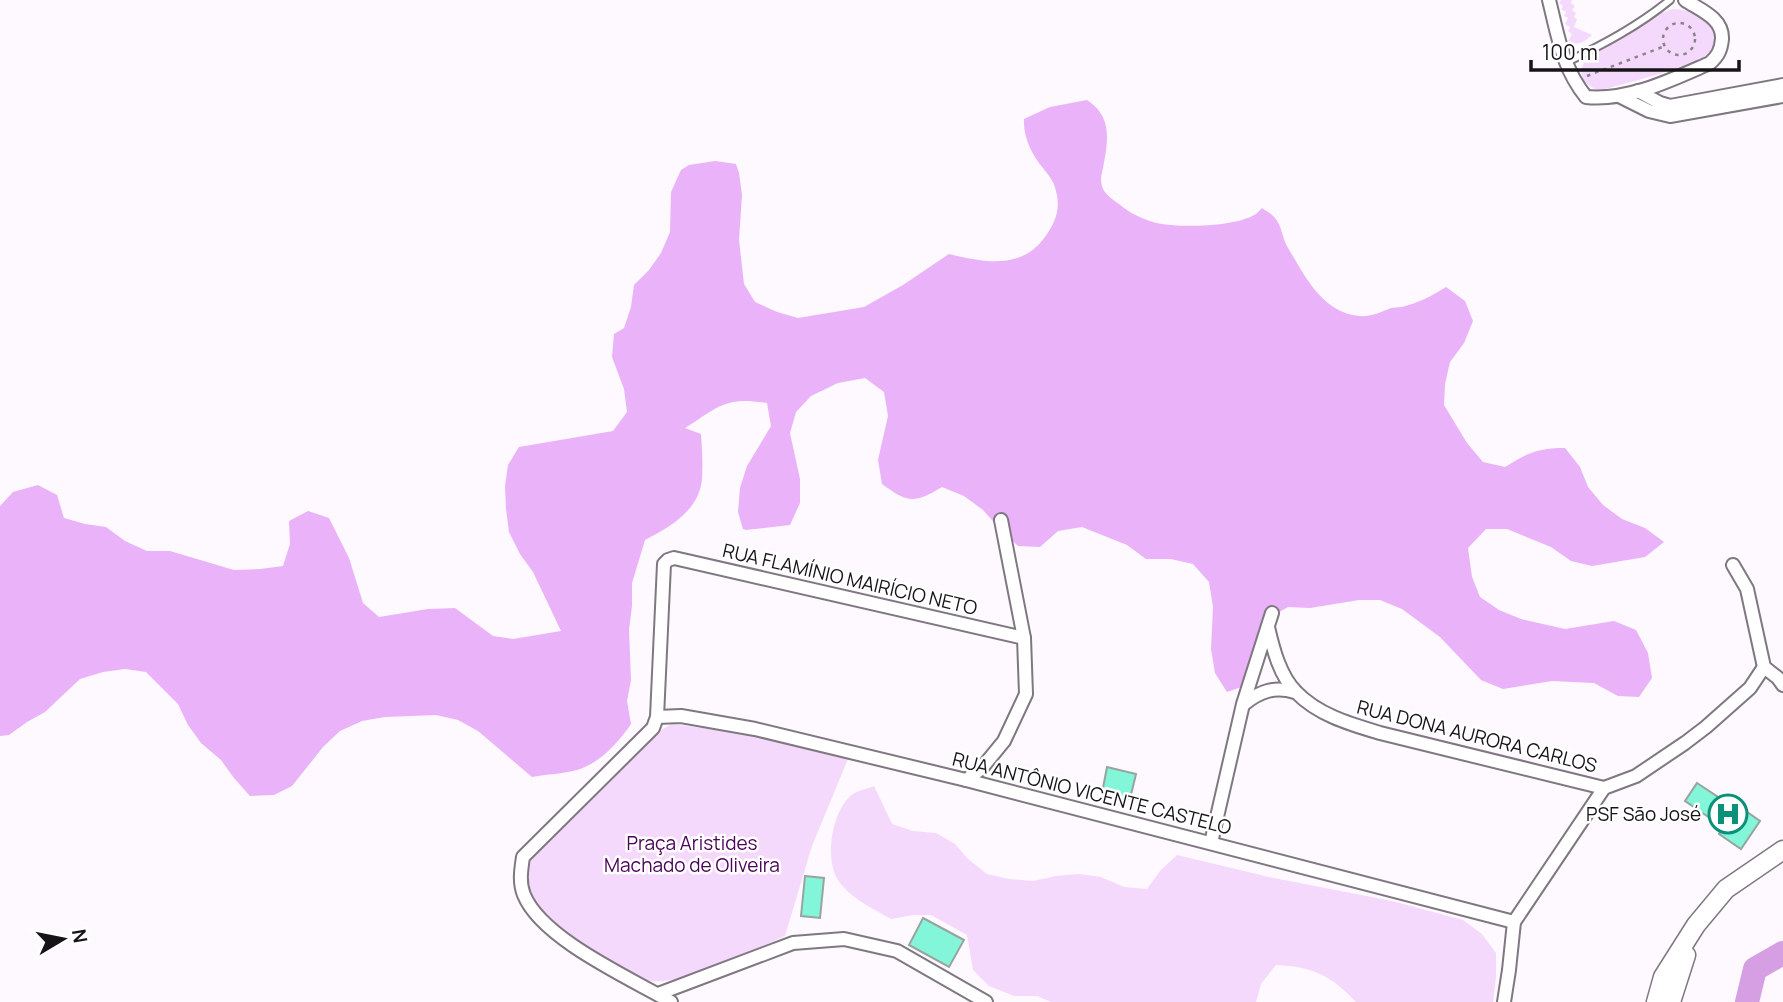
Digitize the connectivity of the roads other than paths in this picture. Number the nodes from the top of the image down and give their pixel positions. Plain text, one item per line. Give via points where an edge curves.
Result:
1 (1549, 0) edge
2 (1670, 0) edge
3 (1685, 0) edge
4 (1565, 63) junction
5 (1783, 85) edge
6 (1638, 91) junction
7 (1619, 96) junction
8 (1783, 96) edge
9 (1001, 520) dead end
10 (1733, 565) dead end
11 (1272, 612) dead end
12 (1268, 627) junction
13 (1024, 638) junction
14 (1764, 667) junction
15 (1783, 685) edge
16 (1295, 692) junction
17 (1243, 704) junction
18 (657, 717) junction
19 (967, 780) junction
20 (1604, 788) junction
21 (1210, 843) junction
22 (1783, 850) edge
23 (1514, 922) junction
24 (1696, 925) junction
25 (657, 994) junction
26 (980, 1001) edge
27 (671, 1002) edge
28 (1504, 1002) edge
29 (1656, 1002) edge
30 (1671, 1002) edge

1 - 4 street
2 - 4 lane via 1608,42
3 - 6 street via 1719,24 1721,49 1710,63
4 - 7 street via 1586,97
5 - 6 street via 1670,106
6 - 7 street
7 - 8 street via 1670,116
9 - 13 street
10 - 14 street via 1747,589
11 - 12 street
12 - 16 street, RUA DONA AURORA CARLOS via 1284,675
12 - 17 street
13 - 18 street, RUA FLAMÍNIO MAIRÍCIO NETO via 674,558 664,564
13 - 19 street via 1026,694 1004,741
14 - 15 street
14 - 20 street via 1750,688 1685,743 1636,776
16 - 17 street via 1264,691
16 - 20 street, RUA DONA AURORA CARLOS via 1344,723
17 - 21 street
18 - 19 street, RUA ANTÔNIO VICENTE CASTELO via 681,716 755,729
18 - 25 street via 653,729 523,857 521,884 535,914 554,932
19 - 21 street, RUA ANTÔNIO VICENTE CASTELO
20 - 23 street
21 - 23 street, RUA ANTÔNIO VICENTE CASTELO
22 - 24 street via 1726,889
23 - 28 street
24 - 29 street via 1663,977
24 - 30 street
25 - 26 street via 793,943 844,939 897,951
25 - 27 street

